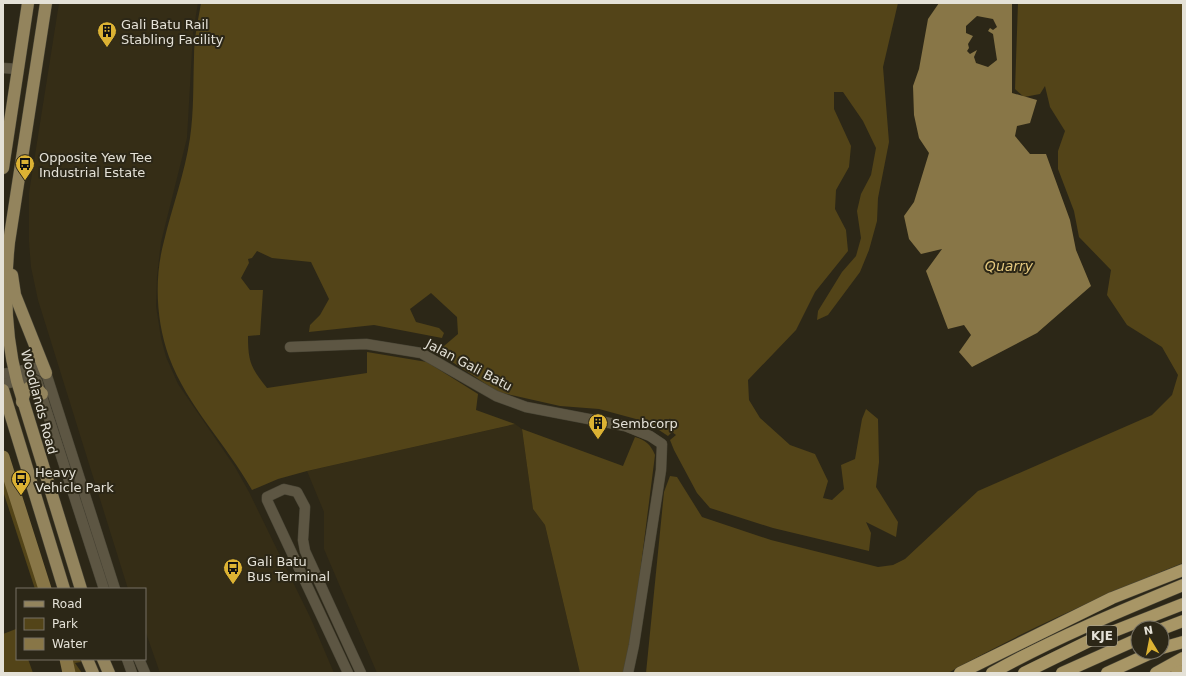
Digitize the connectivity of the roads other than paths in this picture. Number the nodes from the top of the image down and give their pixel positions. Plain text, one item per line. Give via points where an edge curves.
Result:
1 (28, 3) edge
2 (46, 3) edge
3 (3, 68) edge
4 (18, 69) junction
5 (3, 168) edge
6 (9, 242) junction
7 (290, 347) dead end
8 (46, 373) junction
9 (11, 376) edge
10 (3, 384) edge
11 (3, 390) edge
12 (42, 394) junction
13 (22, 402) junction
14 (3, 411) edge
15 (14, 424) junction
16 (1183, 570) edge
17 (1183, 585) edge
18 (64, 588) edge
19 (81, 588) edge
20 (104, 588) edge
21 (115, 588) edge
22 (1183, 604) edge
23 (1183, 621) edge
24 (1170, 626) edge
25 (1183, 642) edge
26 (1130, 643) edge
27 (1170, 646) edge
28 (1183, 658) edge
29 (87, 660) edge
30 (104, 660) edge
31 (127, 660) edge
32 (139, 660) edge
33 (1135, 660) edge
34 (1183, 670) edge
35 (93, 673) edge
36 (109, 673) edge
37 (132, 673) edge
38 (145, 673) edge
39 (348, 673) edge
40 (361, 673) edge
41 (628, 673) edge
42 (960, 673) edge
43 (992, 673) edge
44 (1024, 673) edge
45 (1062, 673) edge
46 (1107, 673) edge
47 (1156, 673) edge
48 (1177, 673) edge

1 - 4 main road
2 - 6 main road, Woodlands Road
3 - 4 street
4 - 5 main road
6 - 8 main road via 15,295
6 - 9 main road, Woodlands Road via 6,302
7 - 41 street, Jalan Gali Batu via 366,344 421,352 496,396 526,407 625,426 662,444 661,470
8 - 9 street via 36,368
8 - 21 street
9 - 10 street
9 - 12 street via 38,381
9 - 13 main road, Woodlands Road
11 - 15 main road
12 - 13 main road via 32,386 24,392
12 - 20 street
13 - 19 main road, Woodlands Road
14 - 15 main road
15 - 18 main road
16 - 42 highway via 1112,598
17 - 43 highway via 1038,647
22 - 44 highway, KJE via 1088,642
23 - 24 highway
25 - 27 highway
26 - 45 highway, KJE
28 - 47 highway
29 - 35 main road
30 - 36 main road
31 - 37 street
32 - 38 street
33 - 46 highway
34 - 48 highway
39 - 40 street via 267,500 268,496 284,489 297,492 305,507 305,551

